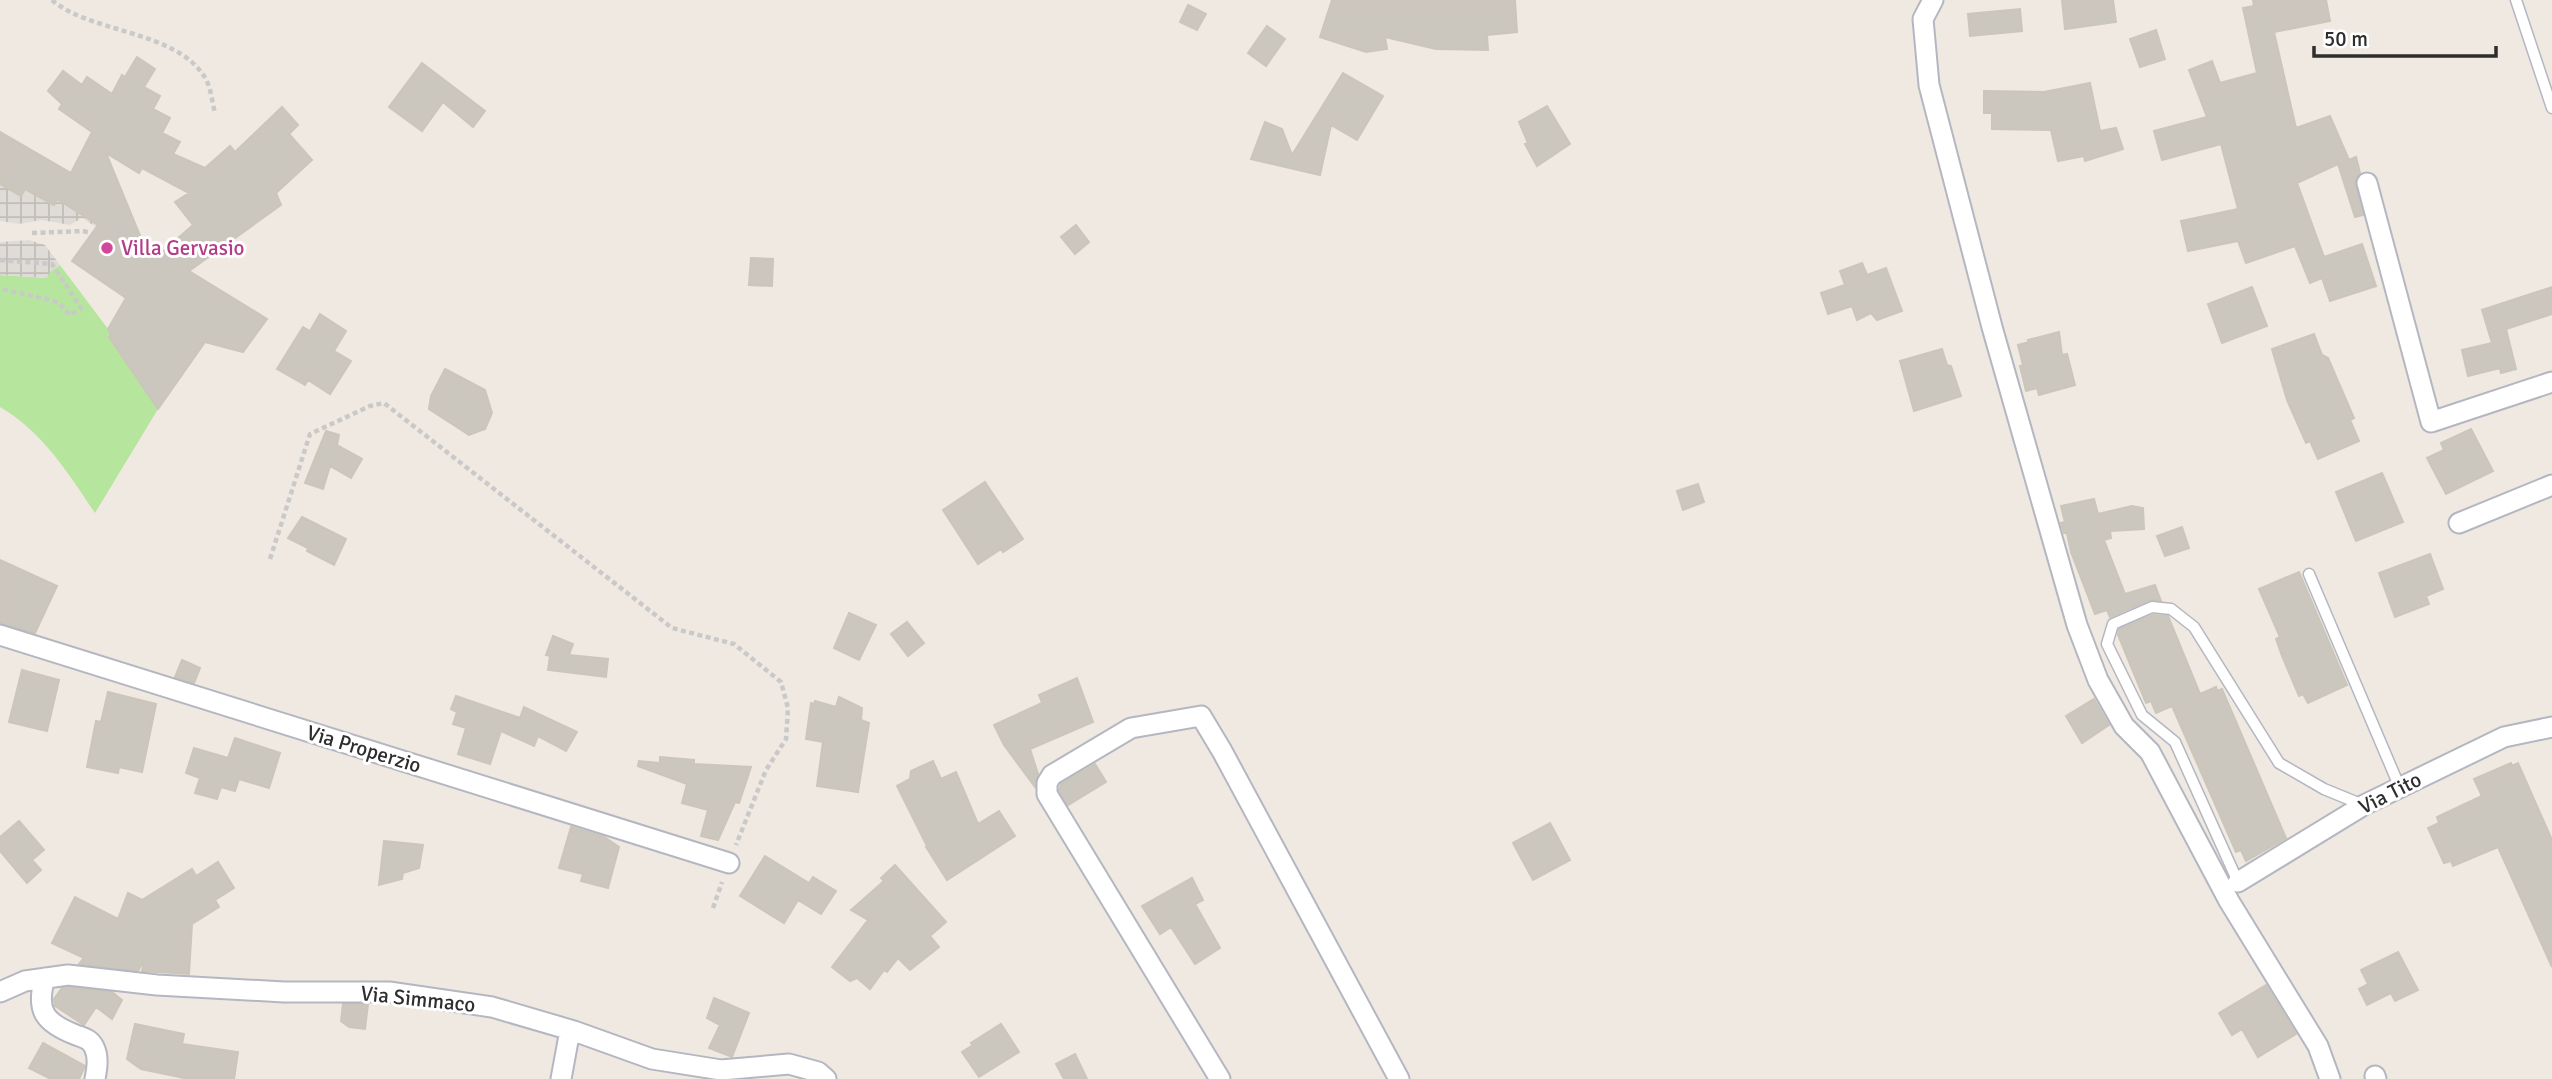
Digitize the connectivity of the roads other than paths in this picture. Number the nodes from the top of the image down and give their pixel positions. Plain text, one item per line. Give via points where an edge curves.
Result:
1 (1933, 0) edge
2 (2516, 0) edge
3 (2552, 108) edge
4 (2367, 183) dead end
5 (2552, 382) edge
6 (2552, 485) edge
7 (2459, 523) dead end
8 (2309, 574) dead end
9 (0, 635) edge
10 (2552, 727) edge
11 (2400, 788) junction
12 (2364, 805) junction
13 (729, 863) road end
14 (2238, 882) joint
15 (45, 978) junction
16 (0, 992) edge
17 (570, 1030) junction
18 (95, 1079) edge
19 (561, 1079) edge
20 (826, 1079) edge
21 (1220, 1079) edge
22 (1399, 1079) edge
23 (2330, 1079) edge

1 - 23 street via 1923,19 1929,85 2077,625 2098,680 2124,726 2150,752 2229,901 2318,1046
2 - 3 lane
4 - 5 street via 2431,422
6 - 7 street
8 - 11 lane
9 - 13 street, Via Properzio
10 - 11 street, Via Tito via 2504,737
11 - 12 street, Via Tito
12 - 14 street, Via Tito
12 - 14 lane via 2279,763 2194,627 2171,609 2152,607 2113,625 2107,643 2142,715 2175,743
15 - 16 street, Via Simmaco
15 - 17 street, Via Simmaco via 68,975 284,992 389,992 492,1007
15 - 18 street via 40,996 43,1012 51,1023 87,1039 94,1047
17 - 19 street
17 - 20 street, Via Simmaco via 652,1059 721,1070 789,1064
21 - 22 street via 1046,794 1052,775 1130,727 1200,716

